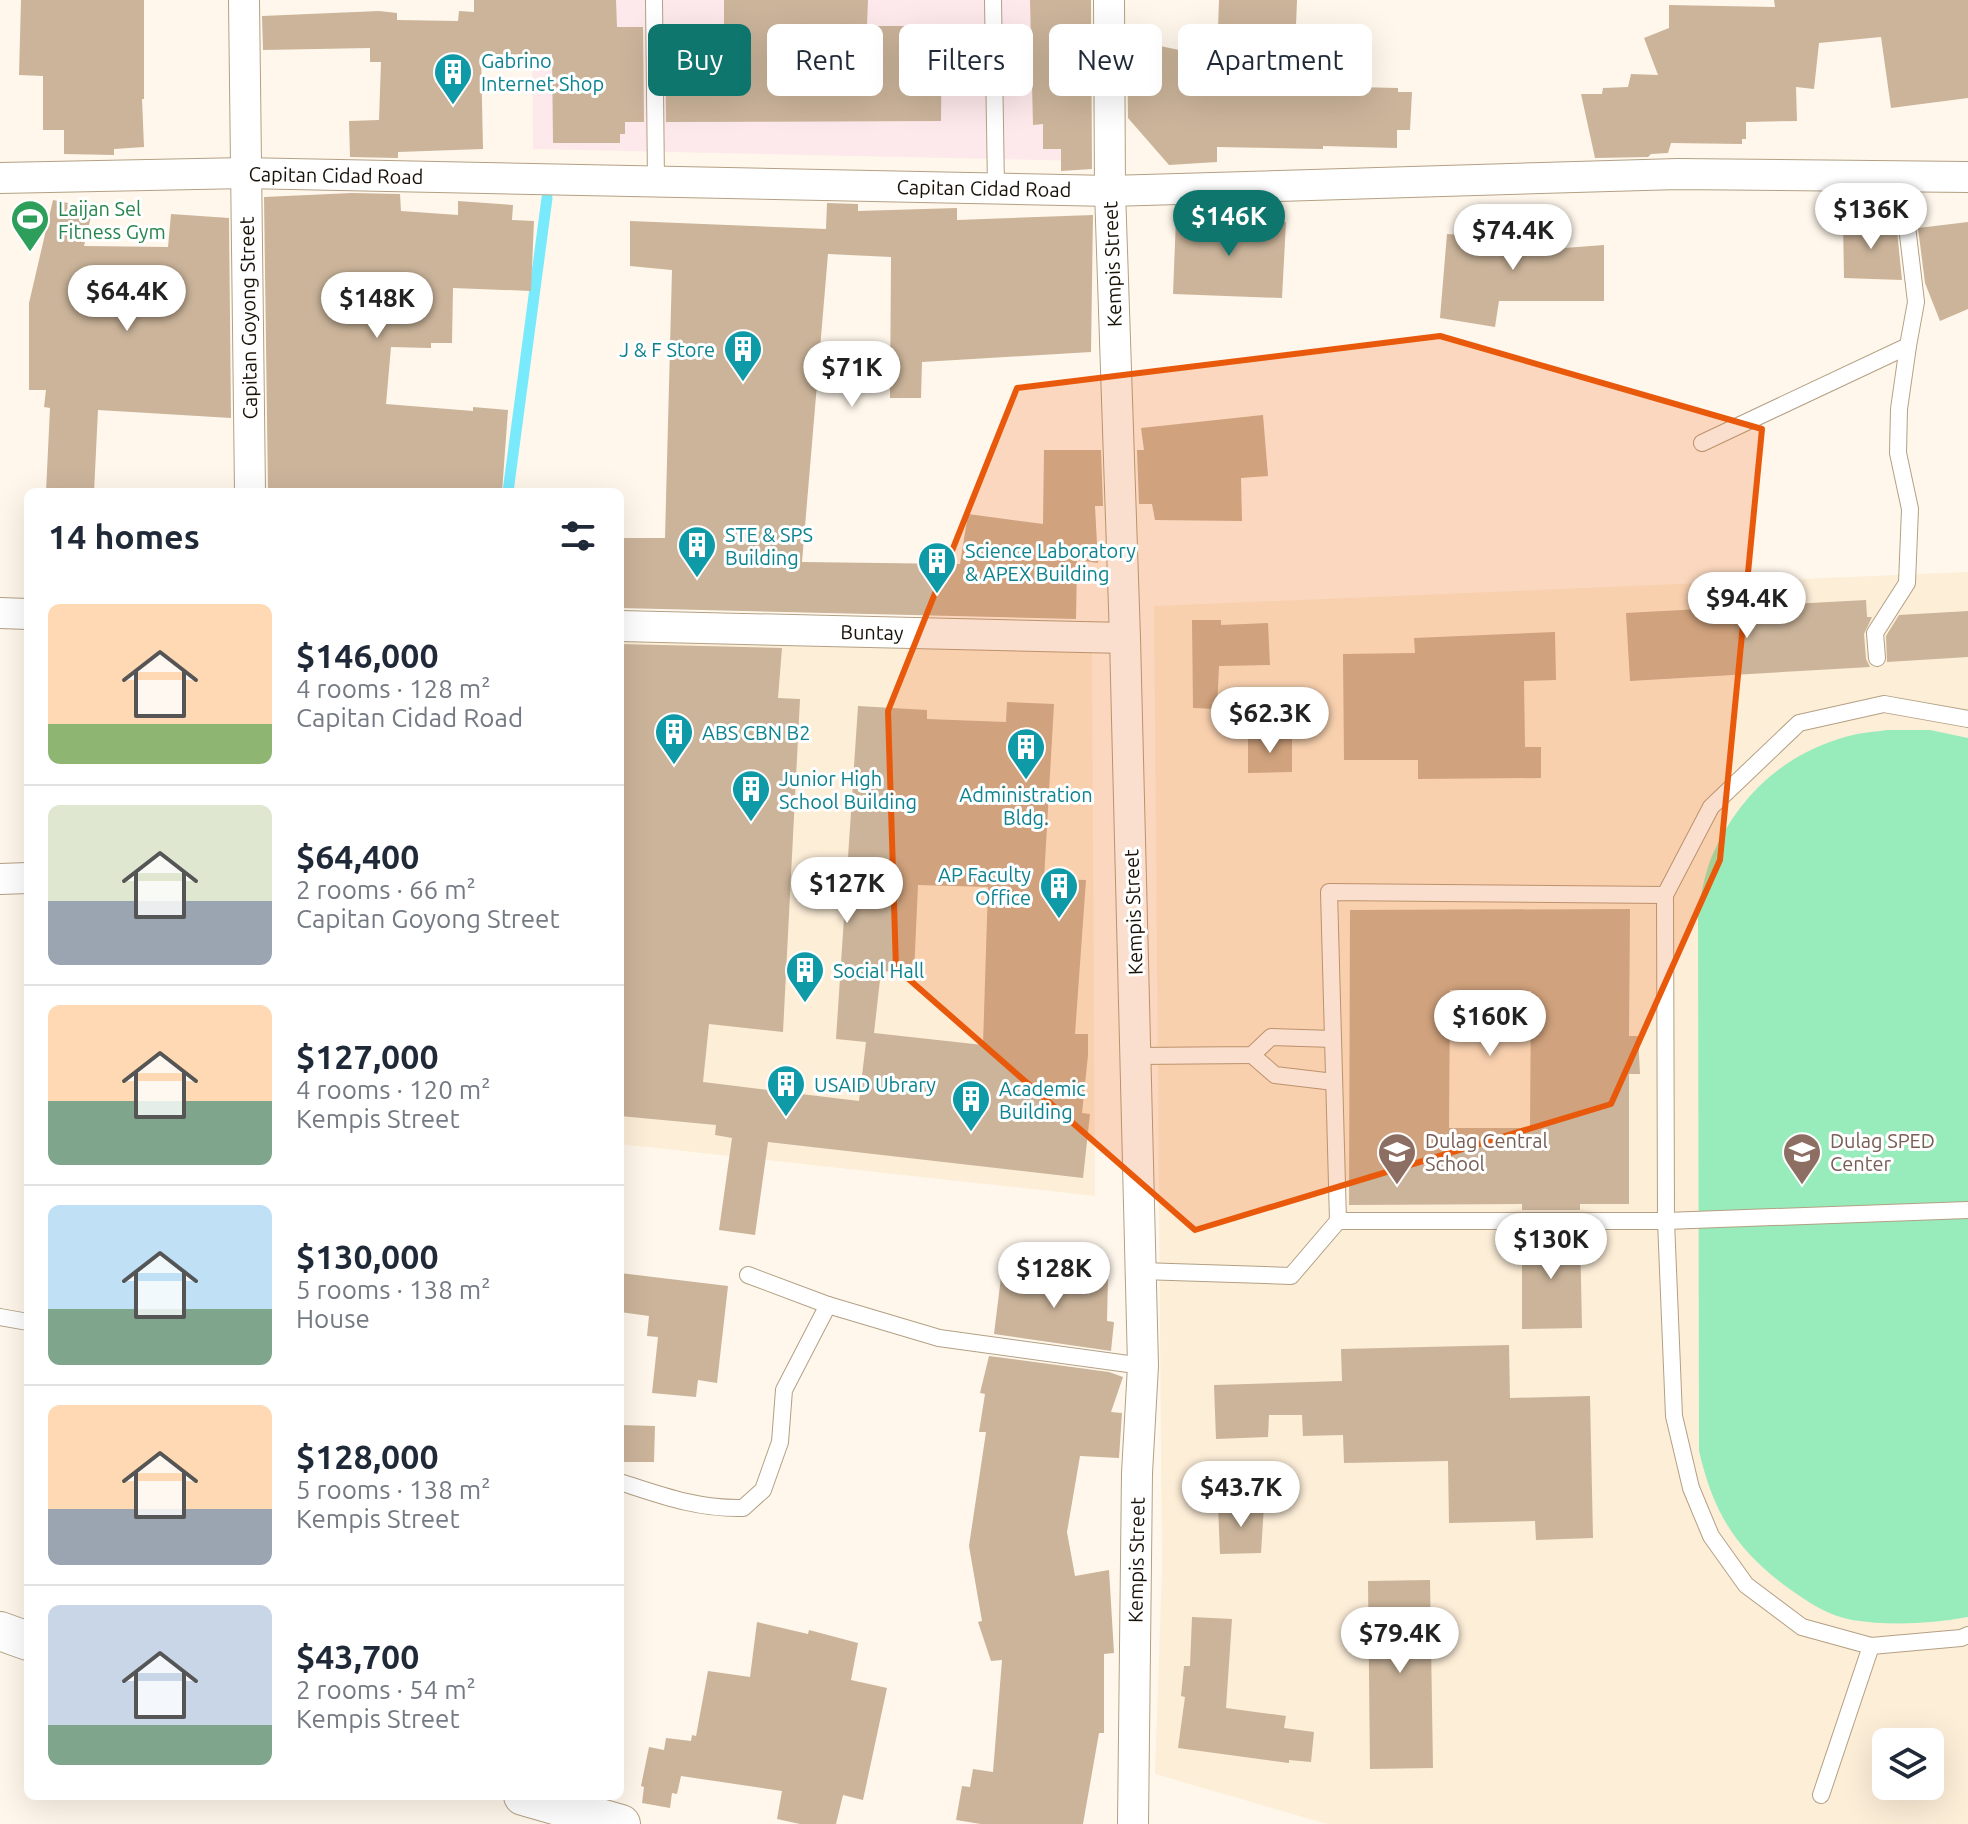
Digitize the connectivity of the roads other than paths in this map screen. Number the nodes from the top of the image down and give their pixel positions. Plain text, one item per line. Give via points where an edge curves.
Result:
1 (244, 0) edge
2 (654, 0) edge
3 (993, 0) edge
4 (1109, 0) edge
5 (246, 173) junction
6 (1901, 176) junction
7 (1968, 177) edge
8 (0, 178) edge
9 (656, 181) junction
10 (996, 188) junction
11 (1110, 191) junction
12 (1908, 346) junction
13 (1702, 443) dead end
14 (250, 488) edge
15 (0, 613) edge
16 (24, 614) edge
17 (624, 626) edge
18 (1125, 638) junction
19 (1877, 658) dead end
20 (1968, 719) edge
21 (24, 878) edge
22 (0, 879) edge
23 (1665, 895) junction
24 (1333, 1039) junction
25 (1252, 1055) junction
26 (1137, 1056) junction
27 (1334, 1082) junction
28 (1968, 1210) edge
29 (1338, 1221) junction
30 (1666, 1221) junction
31 (1141, 1271) junction
32 (748, 1275) dead end
33 (828, 1305) junction
34 (0, 1317) edge
35 (24, 1321) edge
36 (1143, 1366) junction
37 (624, 1483) edge
38 (0, 1631) edge
39 (1966, 1637) edge
40 (24, 1640) edge
41 (1871, 1646) junction
42 (1821, 1795) dead end
43 (537, 1800) edge
44 (621, 1824) edge
45 (1133, 1824) edge

1 - 5 street, Capitan Goyong Street
2 - 9 lane
3 - 10 lane
4 - 11 street, Kempis Street
5 - 8 street, Capitan Cidad Road
5 - 9 street, Capitan Cidad Road
5 - 14 street, Capitan Goyong Street
6 - 7 street, Capitan Cidad Road
6 - 11 street, Capitan Cidad Road via 1678,174
6 - 12 lane via 1916,302
9 - 10 street, Capitan Cidad Road
10 - 11 street, Capitan Cidad Road
11 - 18 street, Kempis Street
12 - 13 lane
12 - 19 lane via 1898,453 1910,509 1907,583 1875,633
15 - 16 street
17 - 18 street, Buntay
18 - 26 street, Kempis Street
20 - 23 lane via 1884,704 1799,723 1711,807
21 - 22 street
23 - 24 lane via 1329,892
23 - 30 lane
24 - 25 lane via 1271,1037
24 - 27 lane
25 - 26 lane
25 - 27 lane via 1275,1075
26 - 31 street, Kempis Street
27 - 29 lane
28 - 30 lane
29 - 30 lane
29 - 31 lane via 1291,1276
30 - 41 lane via 1674,1416 1691,1488 1711,1536 1746,1585 1802,1627
31 - 36 street, Kempis Street
32 - 33 lane
33 - 36 lane via 939,1338
33 - 37 lane via 784,1390 780,1442 763,1490 743,1508 713,1509
34 - 35 lane
36 - 45 street, Kempis Street
38 - 40 street
39 - 41 lane
41 - 42 lane
43 - 44 street

